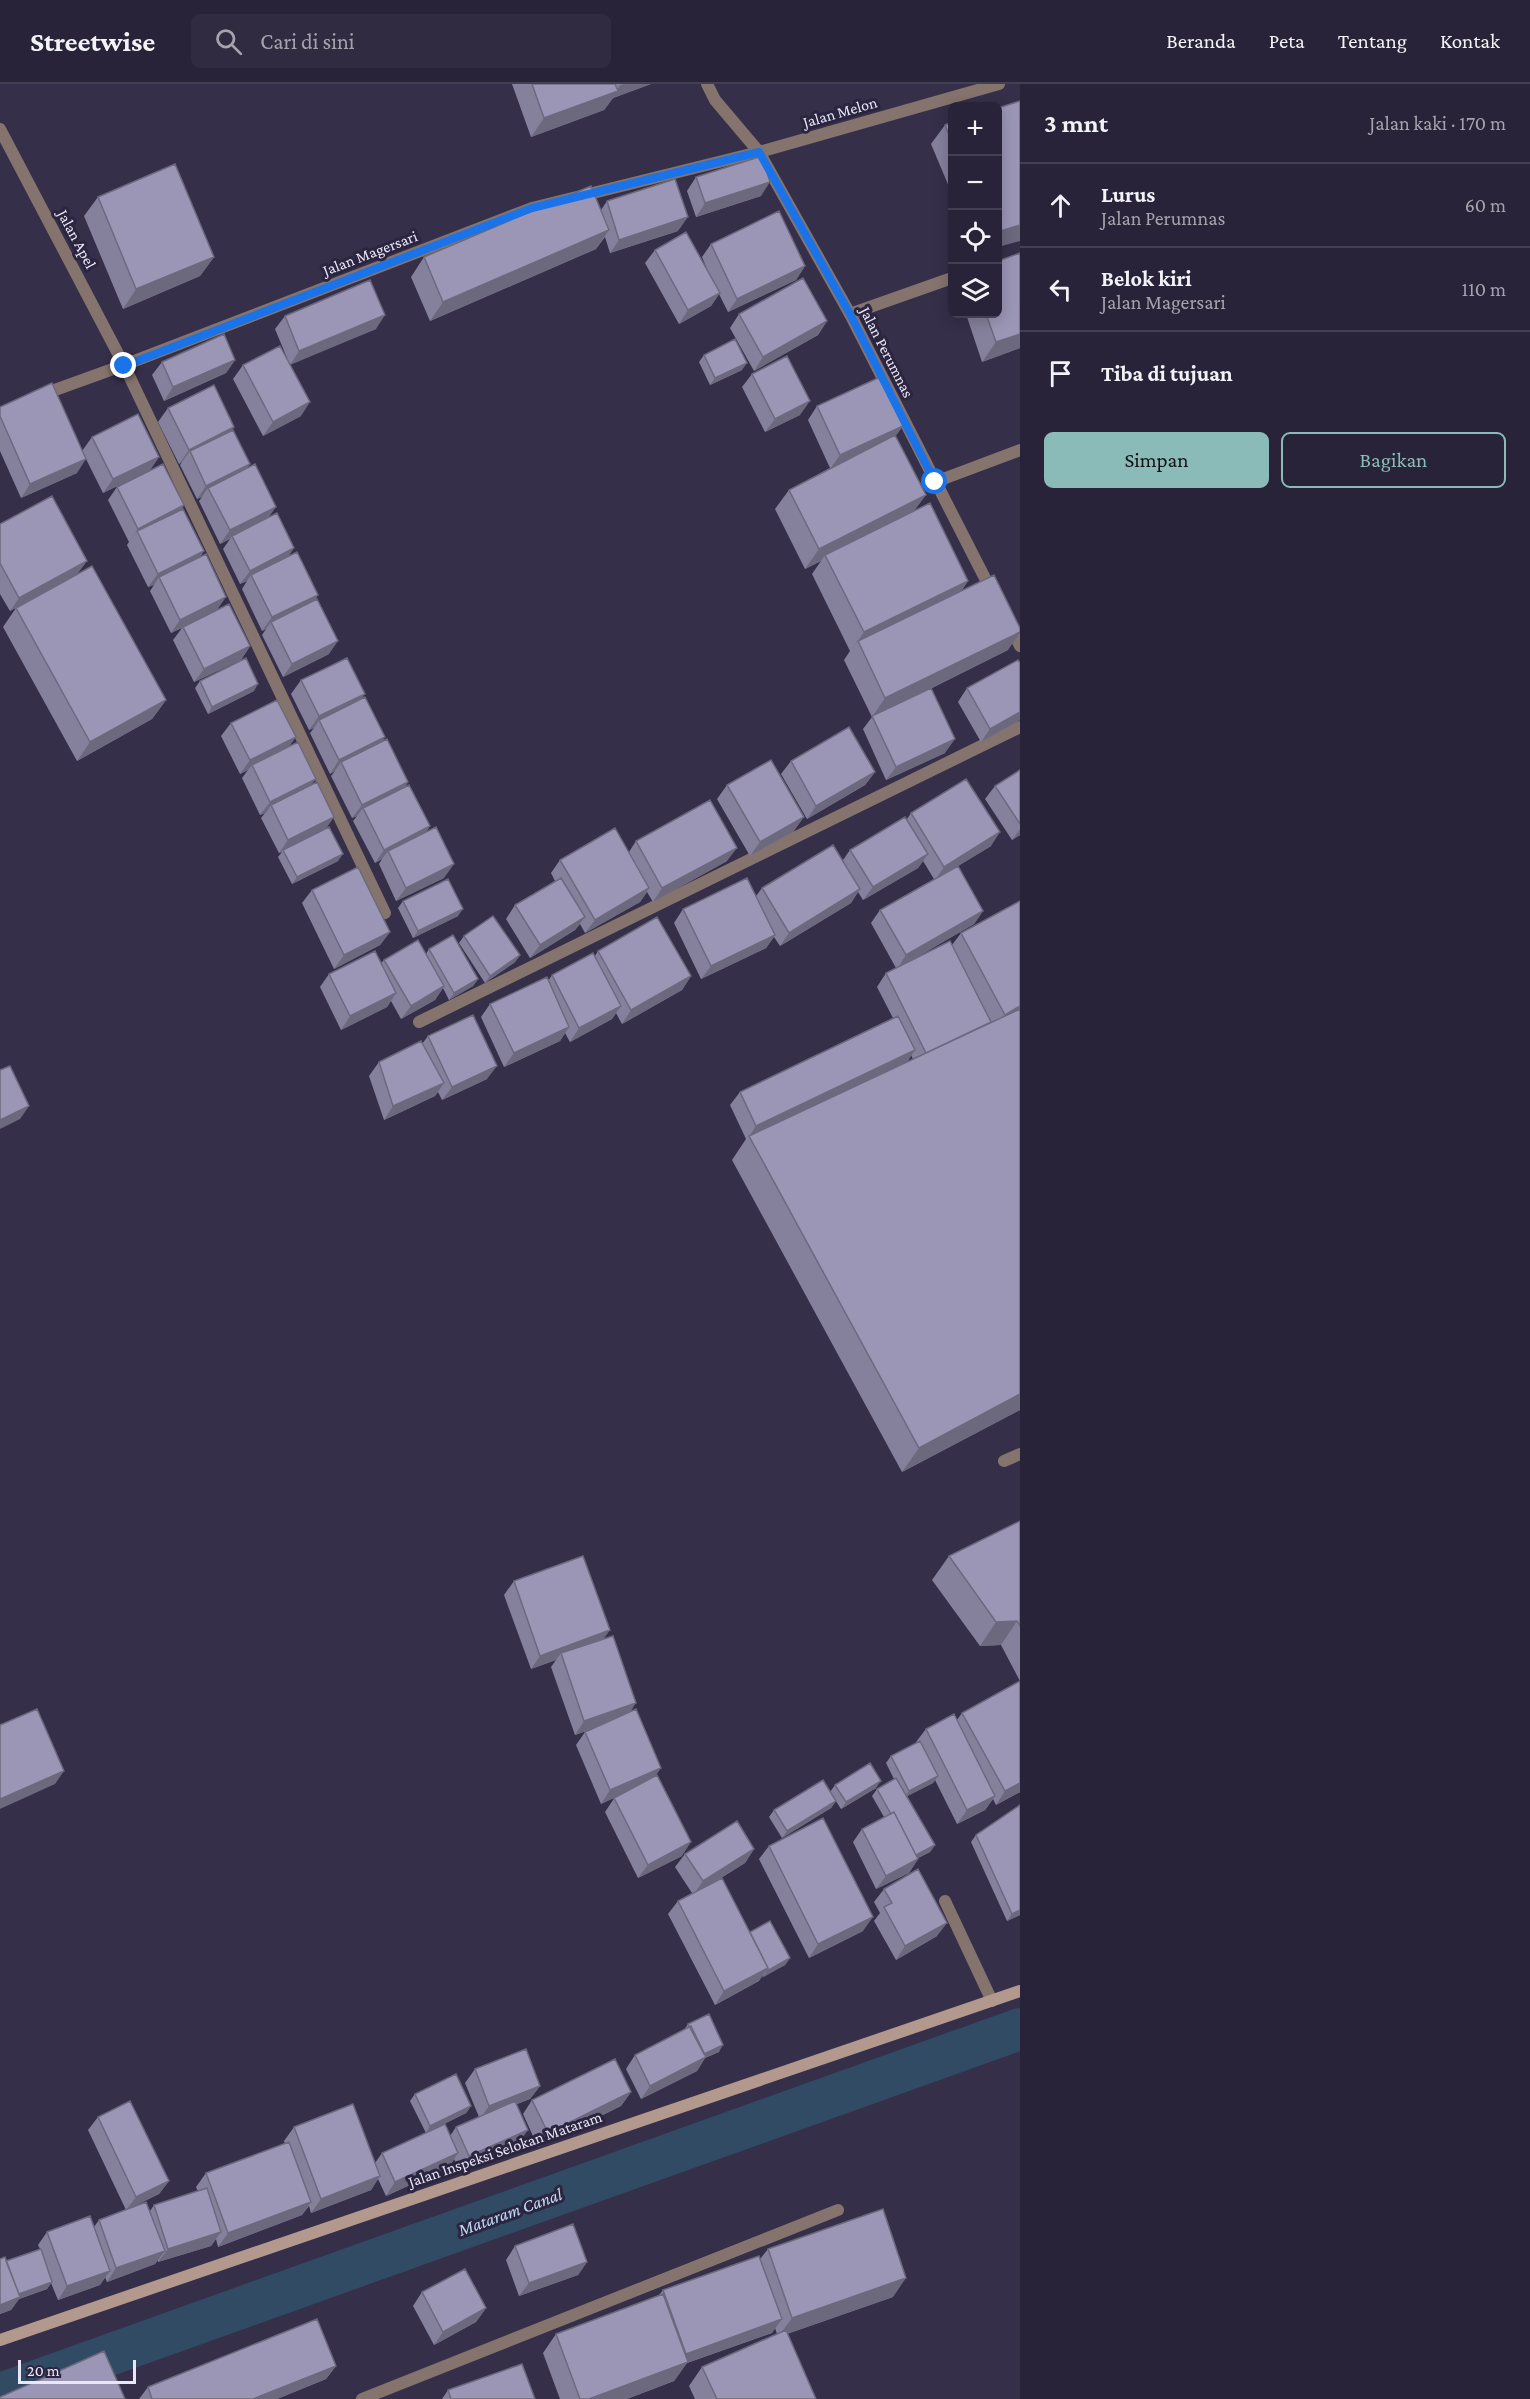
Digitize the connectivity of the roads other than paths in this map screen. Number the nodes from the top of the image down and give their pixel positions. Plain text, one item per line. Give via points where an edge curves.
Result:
1 (707, 84) edge
2 (999, 84) edge
3 (0, 129) edge
4 (759, 152) junction
5 (948, 279) edge
6 (850, 314) junction
7 (124, 366) junction
8 (34, 398) edge
9 (1020, 450) edge
10 (935, 482) junction
11 (1020, 646) edge
12 (1020, 727) edge
13 (385, 913) dead end
14 (418, 1022) edge
15 (1020, 1454) edge
16 (1004, 1461) dead end
17 (945, 1901) dead end
18 (1020, 1991) edge
19 (992, 2001) junction
20 (838, 2211) dead end
21 (0, 2340) edge
22 (362, 2399) edge

1 - 4 street, Jalan Perumnas via 715,100
2 - 4 street, Jalan Melon
3 - 7 street, Jalan Apel
4 - 6 street, Jalan Perumnas
4 - 7 street, Jalan Magersari via 532,208
5 - 6 street
6 - 10 street, Jalan Perumnas
7 - 8 street, Jalan Magersari
7 - 13 street, Jalan Apel
9 - 10 street
10 - 11 street, Jalan Perumnas
12 - 14 street
15 - 16 street
17 - 19 street
18 - 19 main road, Jalan Inspeksi Selokan Mataram
19 - 21 main road, Jalan Inspeksi Selokan Mataram
20 - 22 street

